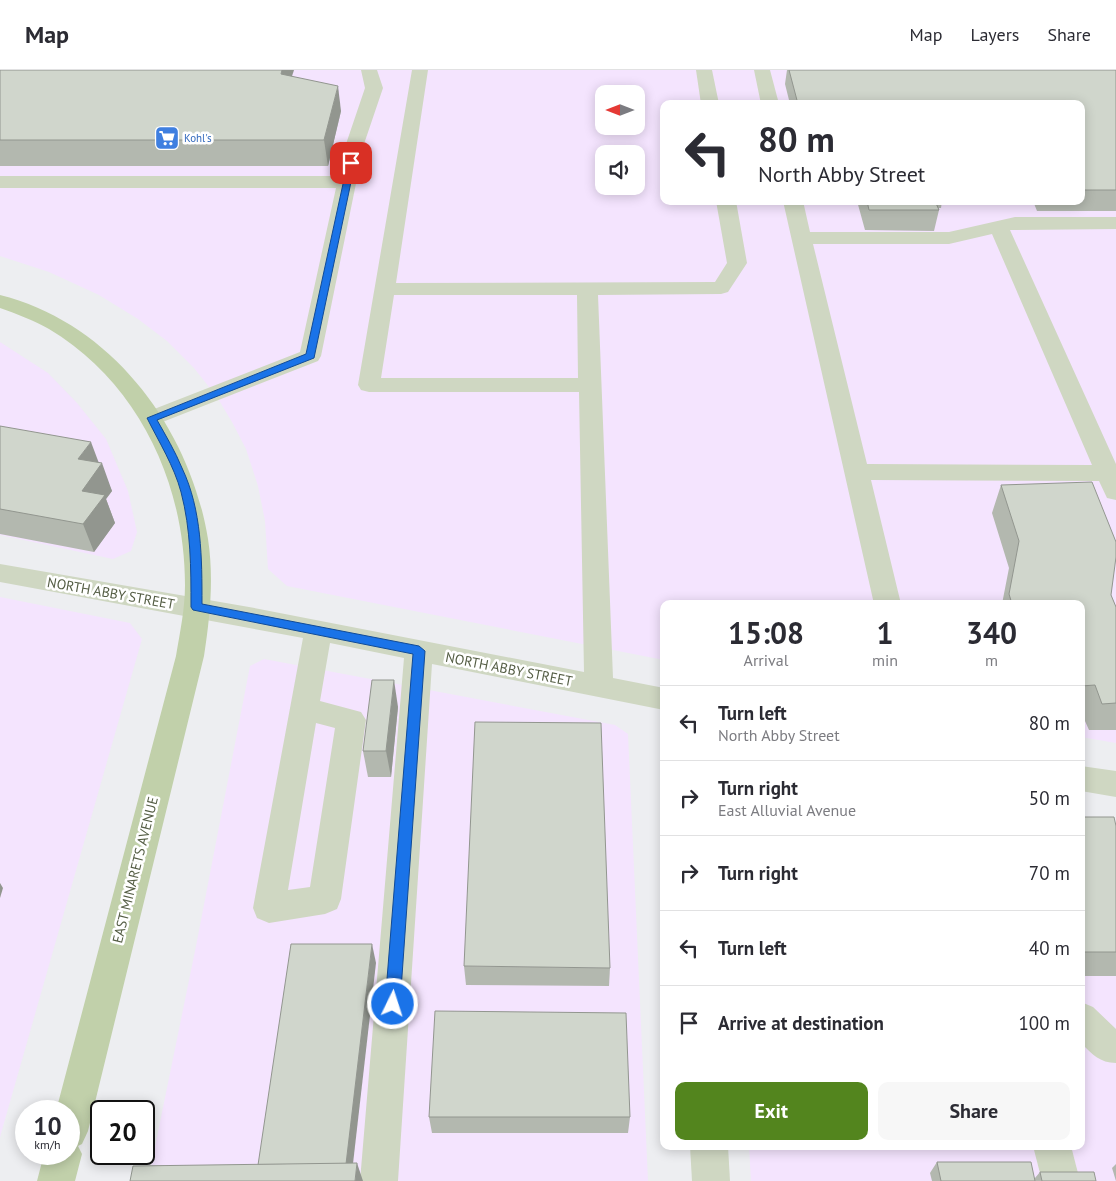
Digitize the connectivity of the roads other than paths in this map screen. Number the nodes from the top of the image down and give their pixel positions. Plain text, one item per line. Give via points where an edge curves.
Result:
1 (369, 70) edge
2 (420, 70) edge
3 (704, 70) edge
4 (762, 70) edge
5 (709, 100) edge
6 (769, 100) edge
7 (0, 182) edge
8 (347, 182) junction
9 (727, 205) edge
10 (794, 205) edge
11 (1116, 223) edge
12 (999, 227) junction
13 (802, 238) junction
14 (385, 289) junction
15 (587, 289) junction
16 (0, 301) edge
17 (590, 385) junction
18 (152, 418) junction
19 (857, 472) junction
20 (1112, 482) edge
21 (0, 573) edge
22 (887, 600) edge
23 (197, 607) junction
24 (318, 631) junction
25 (419, 651) junction
26 (599, 686) junction
27 (660, 698) edge
28 (303, 708) junction
29 (1085, 779) edge
30 (1116, 784) edge
31 (1085, 1022) edge
32 (1113, 1046) edge
33 (77, 1100) edge
34 (709, 1150) edge
35 (1053, 1150) edge
36 (60, 1165) edge
37 (56, 1181) edge
38 (380, 1181) edge
39 (711, 1181) edge
40 (1061, 1181) edge

1 - 8 street via 374,88 355,144
2 - 14 street
3 - 5 street
4 - 6 street
7 - 8 street
8 - 18 street via 310,356
9 - 15 street via 737,263 721,288
10 - 13 street
11 - 12 street via 1015,223
12 - 13 street via 949,238
12 - 20 street
13 - 19 street
14 - 15 street
14 - 17 street via 369,384
15 - 17 street
16 - 18 main road, EAST MINARETS AVENUE via 62,328 110,364
17 - 26 street
18 - 23 main road, EAST MINARETS AVENUE via 178,468 186,492 197,550
19 - 20 street
19 - 22 street
21 - 23 street, NORTH ABBY STREET
23 - 24 street, NORTH ABBY STREET
23 - 33 main road, EAST MINARETS AVENUE via 190,656
24 - 25 street, NORTH ABBY STREET
24 - 28 street
25 - 26 street, NORTH ABBY STREET
25 - 38 street
26 - 27 street, NORTH ABBY STREET
28 - 28 street via 287,804 269,908 326,898 350,720
29 - 30 street
31 - 32 street
34 - 39 street
35 - 40 street
36 - 37 main road

